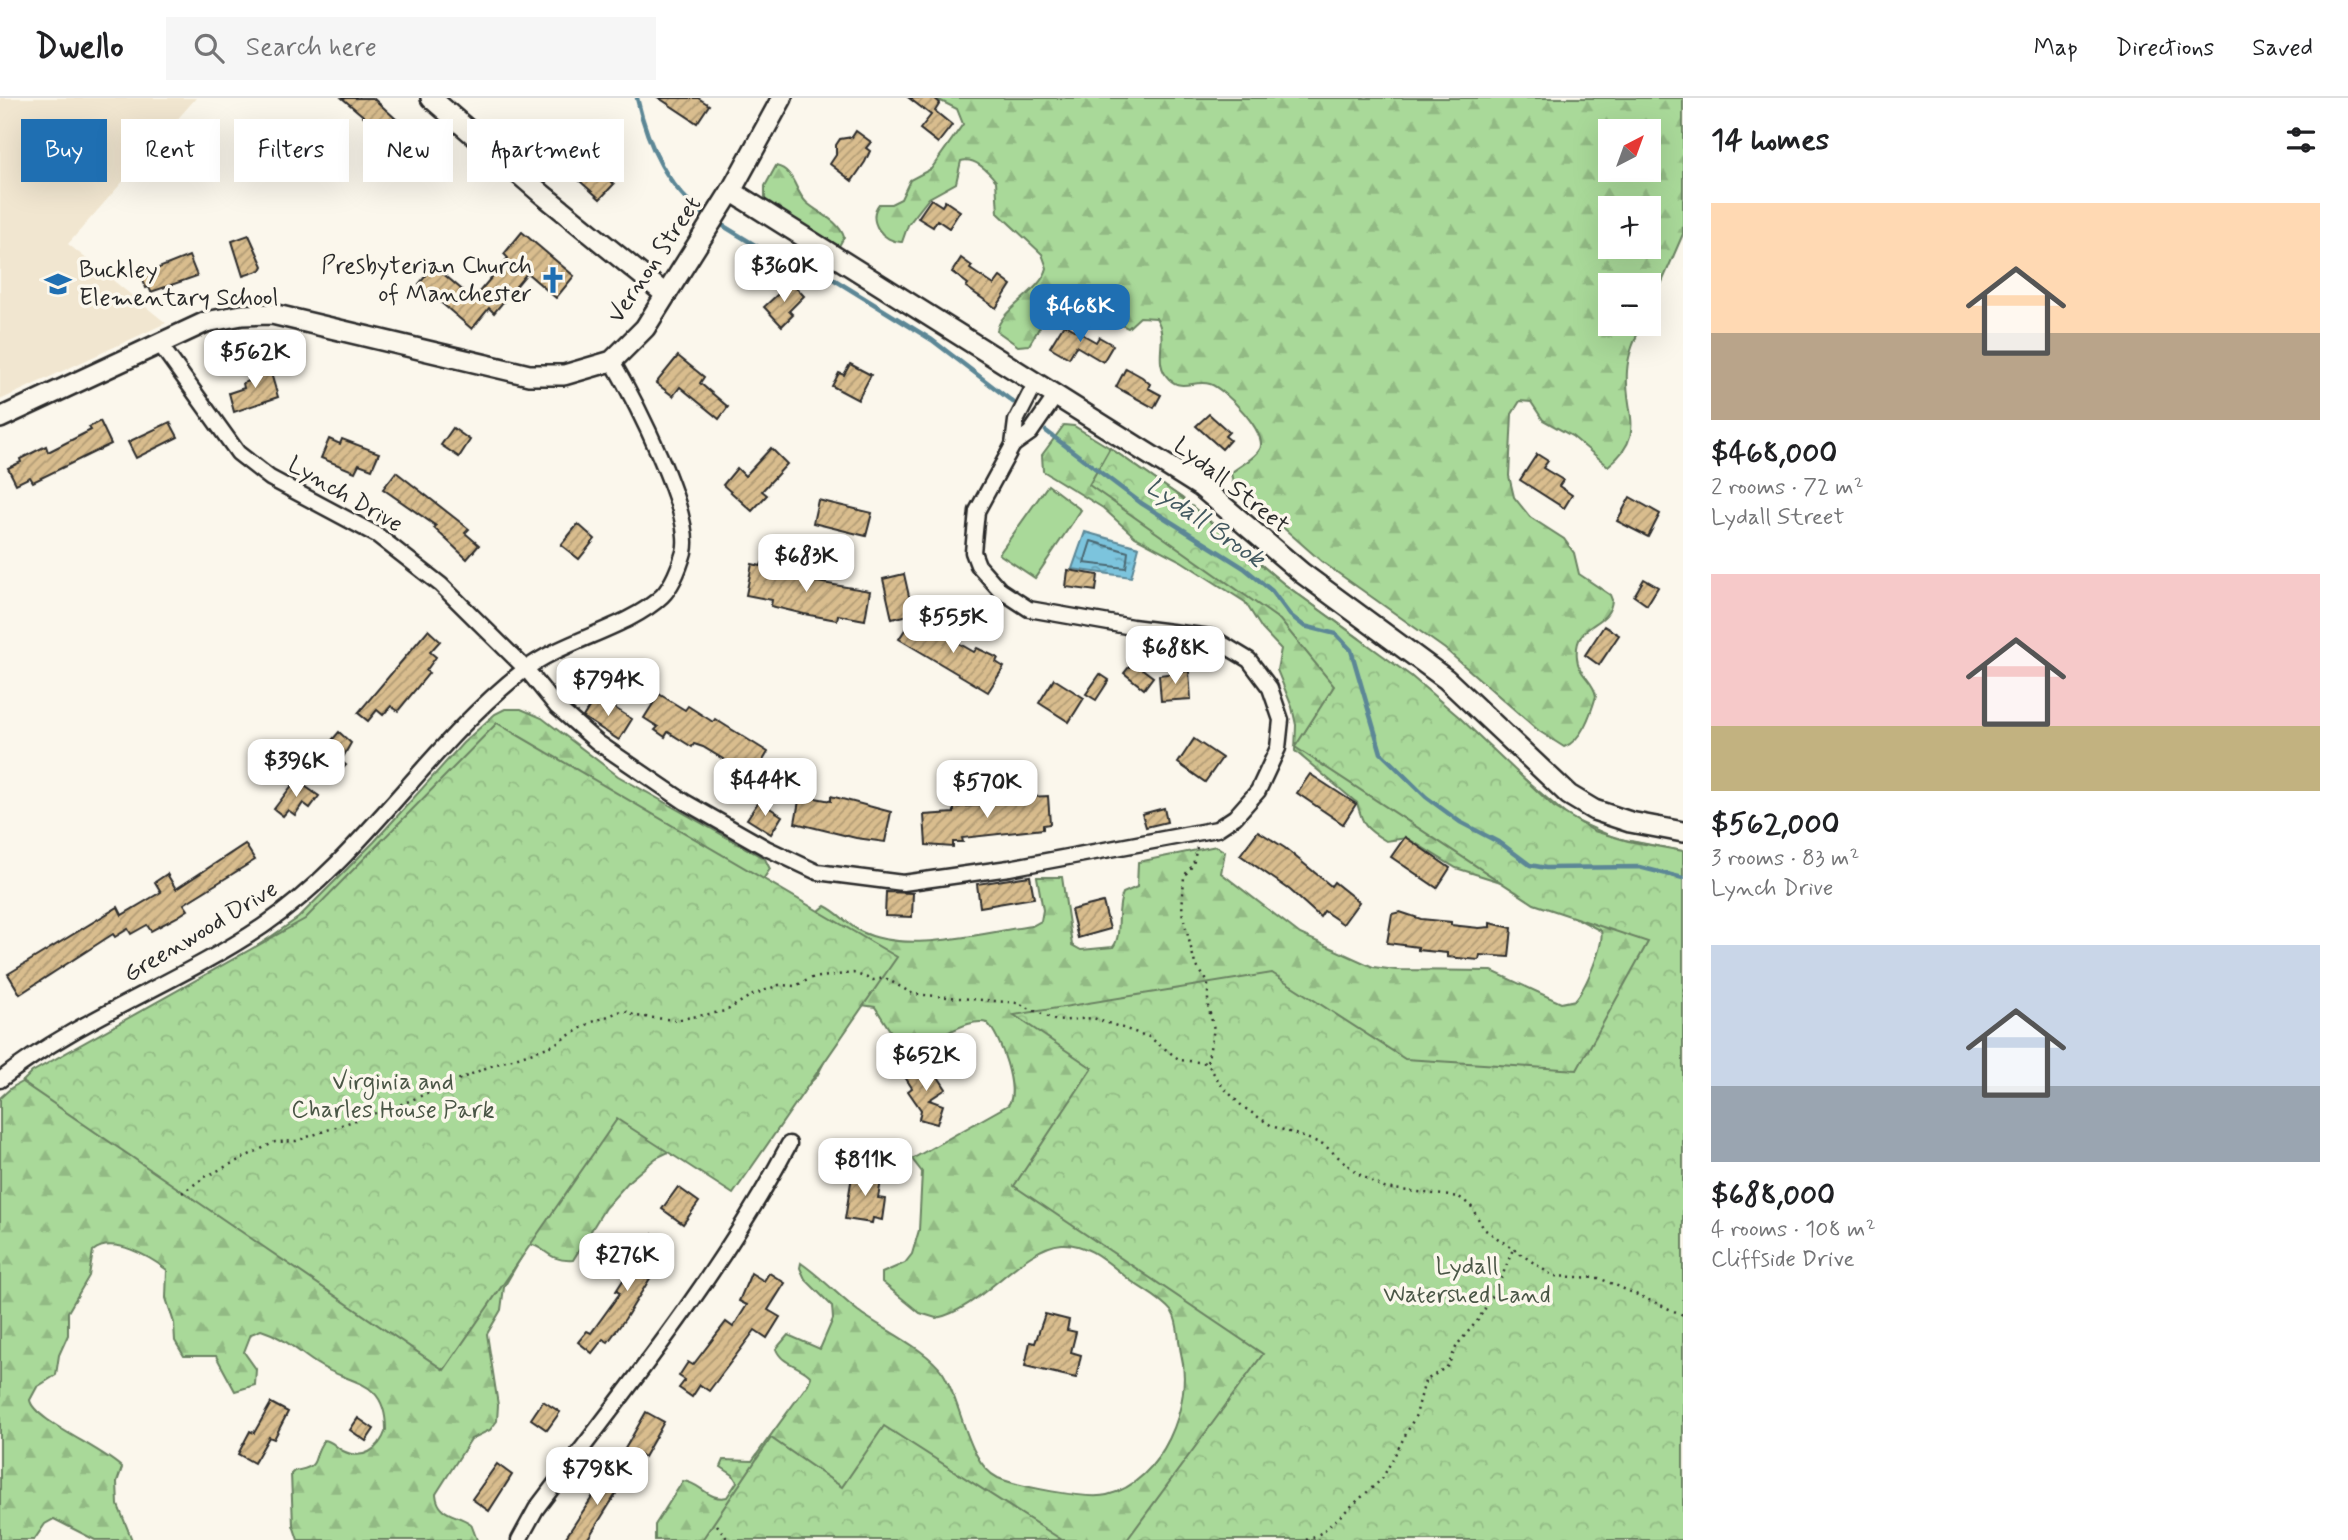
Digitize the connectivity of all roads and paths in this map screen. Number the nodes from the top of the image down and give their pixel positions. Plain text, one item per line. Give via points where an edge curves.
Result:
1 (431, 98) edge
2 (782, 98) edge
3 (731, 191) junction
4 (665, 294) junction
5 (159, 344) junction
6 (612, 361) junction
7 (1035, 384) junction
8 (1055, 397) junction
9 (0, 418) edge
10 (1013, 445) junction
11 (526, 669) junction
12 (1683, 832) edge
13 (1199, 833) junction
14 (1207, 1063) junction
15 (0, 1080) edge
16 (789, 1144) dead end
17 (182, 1193) dead end
18 (1513, 1249) junction
19 (1683, 1315) edge
20 (717, 1525) dead end
21 (519, 1540) edge
22 (728, 1540) edge
23 (1306, 1540) edge

1 - 4 street
2 - 3 street, Vernon Street
3 - 4 street, Vernon Street
3 - 7 street, Lydall Street
4 - 6 street, Vernon Street via 645,328
5 - 6 street, Vernon Street via 206,322 272,314 529,375 564,375
5 - 9 street, Vernon Street
5 - 11 street, Lynch Drive via 238,453 270,478 377,536 441,585
6 - 11 street, Greenwood Drive via 677,500 685,550 663,596
7 - 8 street, Lydall Street
7 - 10 street via 1016,421
8 - 10 street via 1030,433
8 - 12 street, Lydall Street via 1201,487 1302,573 1446,679 1569,795 1594,810 1630,822
10 - 13 street, Lynch Drive via 977,511 973,552 1000,590 1029,609 1211,637 1249,660 1270,688 1281,720 1278,748 1258,791 1235,817 1217,829
11 - 13 street, Lynch Drive via 557,707 597,742 685,802 817,872 903,883
11 - 15 street, Greenwood Drive via 471,717 300,899 241,940 74,1032
13 - 14 path via 1193,865 1184,876 1182,912 1195,964 1208,982 1214,1029
14 - 17 path via 1180,1060 1149,1037 1093,1018 1057,1021 1018,1003 913,994 886,978 873,980 853,973 812,978 750,996 726,1011 675,1020 635,1016 624,1010 551,1046 407,1102 296,1141 275,1142
14 - 18 path via 1243,1107 1272,1126 1323,1144 1357,1173 1384,1188 1459,1197 1471,1206 1484,1229
16 - 21 street via 764,1191 664,1340 536,1509
18 - 19 path via 1553,1276 1599,1278
18 - 23 path via 1497,1289 1457,1345 1448,1366 1425,1381 1416,1415 1382,1479
20 - 22 path

